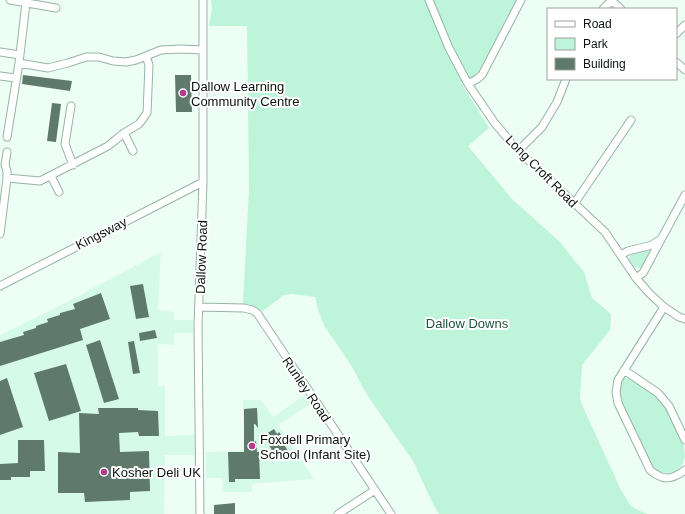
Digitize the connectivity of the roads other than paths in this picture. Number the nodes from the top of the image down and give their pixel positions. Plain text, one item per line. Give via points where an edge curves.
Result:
1 (10, 0) edge
2 (203, 0) edge
3 (429, 0) edge
4 (521, 0) edge
5 (612, 0) edge
6 (26, 3) junction
7 (56, 8) dead end
8 (604, 8) edge
9 (620, 8) edge
10 (685, 24) edge
11 (677, 33) edge
12 (203, 50) junction
13 (0, 52) edge
14 (20, 55) junction
15 (146, 56) junction
16 (19, 63) junction
17 (677, 63) edge
18 (685, 70) edge
19 (0, 76) edge
20 (16, 78) junction
21 (566, 80) edge
22 (468, 84) junction
23 (71, 106) dead end
24 (631, 120) dead end
25 (124, 133) junction
26 (7, 137) dead end
27 (519, 150) junction
28 (133, 151) dead end
29 (7, 152) dead end
30 (73, 165) junction
31 (51, 176) junction
32 (7, 178) junction
33 (203, 182) junction
34 (59, 192) dead end
35 (685, 195) edge
36 (574, 204) junction
37 (0, 234) edge
38 (662, 238) junction
39 (621, 255) junction
40 (636, 278) junction
41 (0, 286) edge
42 (199, 306) junction
43 (664, 307) junction
44 (685, 319) edge
45 (624, 370) junction
46 (685, 440) edge
47 (685, 470) edge
48 (376, 490) junction
49 (200, 514) edge
50 (338, 514) edge
51 (391, 514) edge

1 - 6 street
2 - 12 street, Dallow Road
3 - 22 street, Long Croft Road via 448,48
4 - 22 street via 482,75
5 - 8 street
5 - 9 street
6 - 7 street
6 - 14 street
10 - 11 street
12 - 15 street via 161,50
12 - 33 street, Dallow Road
13 - 14 street
14 - 16 street
15 - 16 street via 126,62 99,57 86,58 48,68
15 - 25 street via 149,65 147,113 139,124
16 - 20 street
17 - 18 street
19 - 20 street
20 - 26 street
21 - 27 street via 557,102 542,127
22 - 27 street, Long Croft Road via 494,122
23 - 30 street via 65,144
24 - 36 street
25 - 28 street
25 - 30 street via 108,146
27 - 36 street, Long Croft Road
29 - 32 street
30 - 31 street
31 - 32 street via 40,181
31 - 34 street
32 - 37 street
33 - 41 street, Kingsway
33 - 42 street, Dallow Road
35 - 38 street
36 - 39 street, Long Croft Road via 605,232
38 - 39 street via 652,245
38 - 40 street via 643,273
39 - 40 street, Long Croft Road
40 - 43 street, Long Croft Road
42 - 48 street, Runley Road via 244,308 257,313
42 - 49 street, Dallow Road
43 - 44 street, Long Croft Road
43 - 45 street
45 - 46 street via 658,393 670,406
45 - 47 street via 618,380 618,403 650,470 656,475 668,478 678,476
48 - 50 street
48 - 51 street, Runley Road

